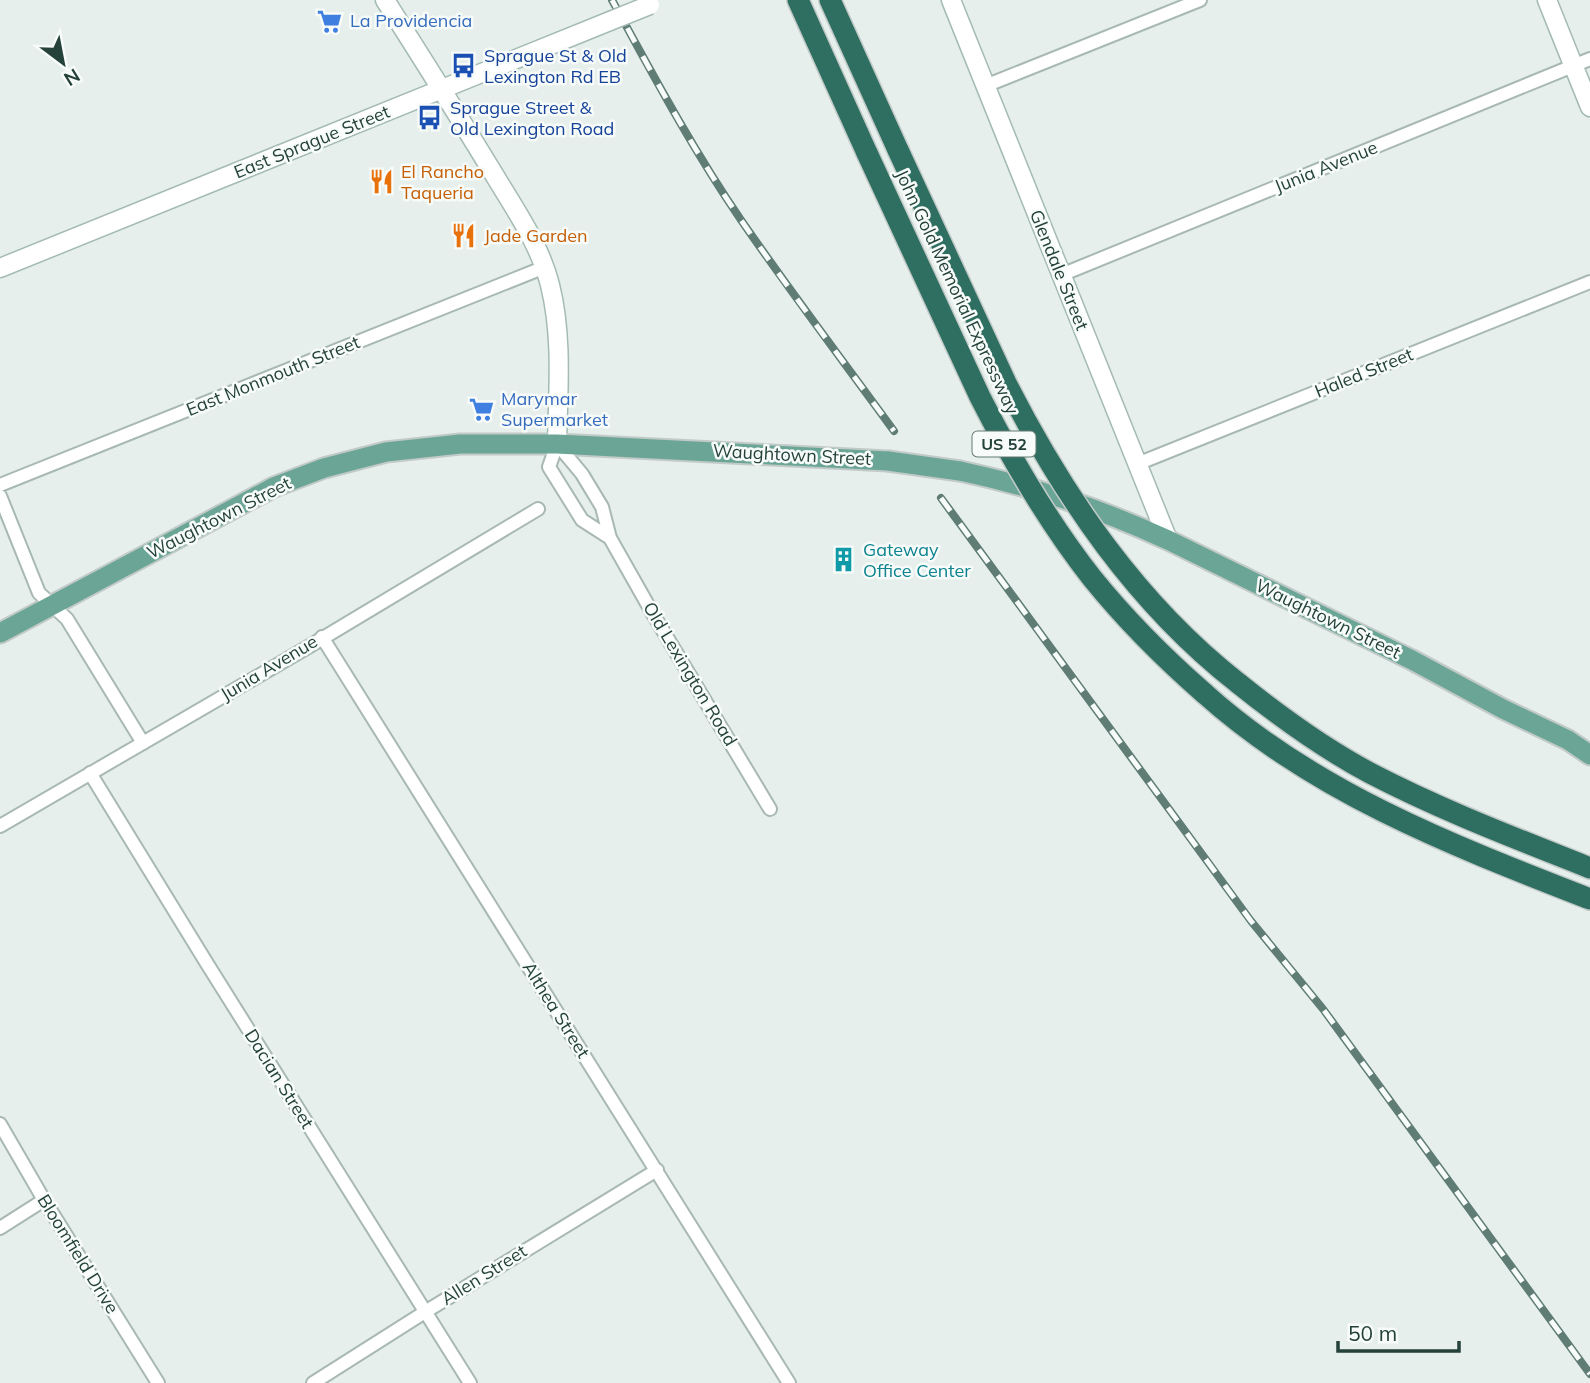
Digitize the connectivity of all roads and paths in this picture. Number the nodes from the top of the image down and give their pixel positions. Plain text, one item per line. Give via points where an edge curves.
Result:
1 (385, 0) edge
2 (798, 0) edge
3 (830, 0) edge
4 (951, 0) edge
5 (1200, 0) edge
6 (1547, 0) edge
7 (656, 2) edge
8 (1582, 63) edge
9 (985, 86) junction
10 (442, 89) junction
11 (1590, 107) edge
12 (545, 267) junction
13 (0, 268) edge
14 (1061, 275) junction
15 (1590, 282) edge
16 (557, 444) junction
17 (1137, 464) junction
18 (0, 485) edge
19 (0, 496) edge
20 (538, 509) dead end
21 (610, 538) junction
22 (1168, 540) junction
23 (52, 605) junction
24 (0, 633) edge
25 (322, 637) junction
26 (1590, 737) edge
27 (1568, 740) junction
28 (143, 743) junction
29 (1590, 755) edge
30 (90, 773) junction
31 (771, 808) dead end
32 (0, 826) edge
33 (1590, 868) edge
34 (1590, 899) edge
35 (0, 1124) edge
36 (657, 1170) junction
37 (44, 1200) junction
38 (0, 1228) edge
39 (425, 1312) junction
40 (158, 1383) edge
41 (313, 1383) edge
42 (470, 1383) edge
43 (789, 1383) edge

1 - 10 main road, Old Lexington Road
2 - 34 highway, John Gold Memorial Expressway / US 52, bridge via 999,435 1043,509 1121,611 1204,694 1277,750 1354,798 1444,841
3 - 33 highway, John Gold Memorial Expressway / US 52, bridge via 1025,421 1068,493 1143,592 1238,683 1293,726 1368,772
4 - 9 main road, Glendale Street
5 - 9 street
6 - 8 main road
7 - 10 main road, East Sprague Street, bridge
8 - 11 main road
8 - 14 street, Junia Avenue
9 - 14 main road, Glendale Street
10 - 12 main road, Old Lexington Road via 533,239
10 - 13 main road, East Sprague Street
12 - 16 main road, Old Lexington Road via 559,342
12 - 18 street, East Monmouth Street
14 - 17 main road, Glendale Street
15 - 17 street, Haled Street
16 - 21 street, Old Lexington Road via 602,507
16 - 21 street, Old Lexington Road via 549,467 582,520
16 - 22 main road, Waughtown Street, bridge via 888,461 960,471 1056,495
16 - 23 main road, Waughtown Street via 422,447 324,468 252,498
17 - 22 main road, Glendale Street
19 - 23 street via 39,593
20 - 25 street, Junia Avenue
21 - 31 street, Old Lexington Road
22 - 27 main road, Waughtown Street
23 - 24 main road, Waughtown Street
23 - 28 street via 67,619
25 - 28 street, Junia Avenue
25 - 36 street, Althea Street
26 - 27 main road
27 - 29 main road, Waughtown Street
28 - 30 street, Junia Avenue
30 - 32 street, Junia Avenue
30 - 39 street, Dacian Street
35 - 37 street, Bloomfield Drive
36 - 39 street, Allen Street
36 - 43 street, Althea Street
37 - 38 street
37 - 40 street, Bloomfield Drive
39 - 41 street, Allen Street
39 - 42 street, Dacian Street

